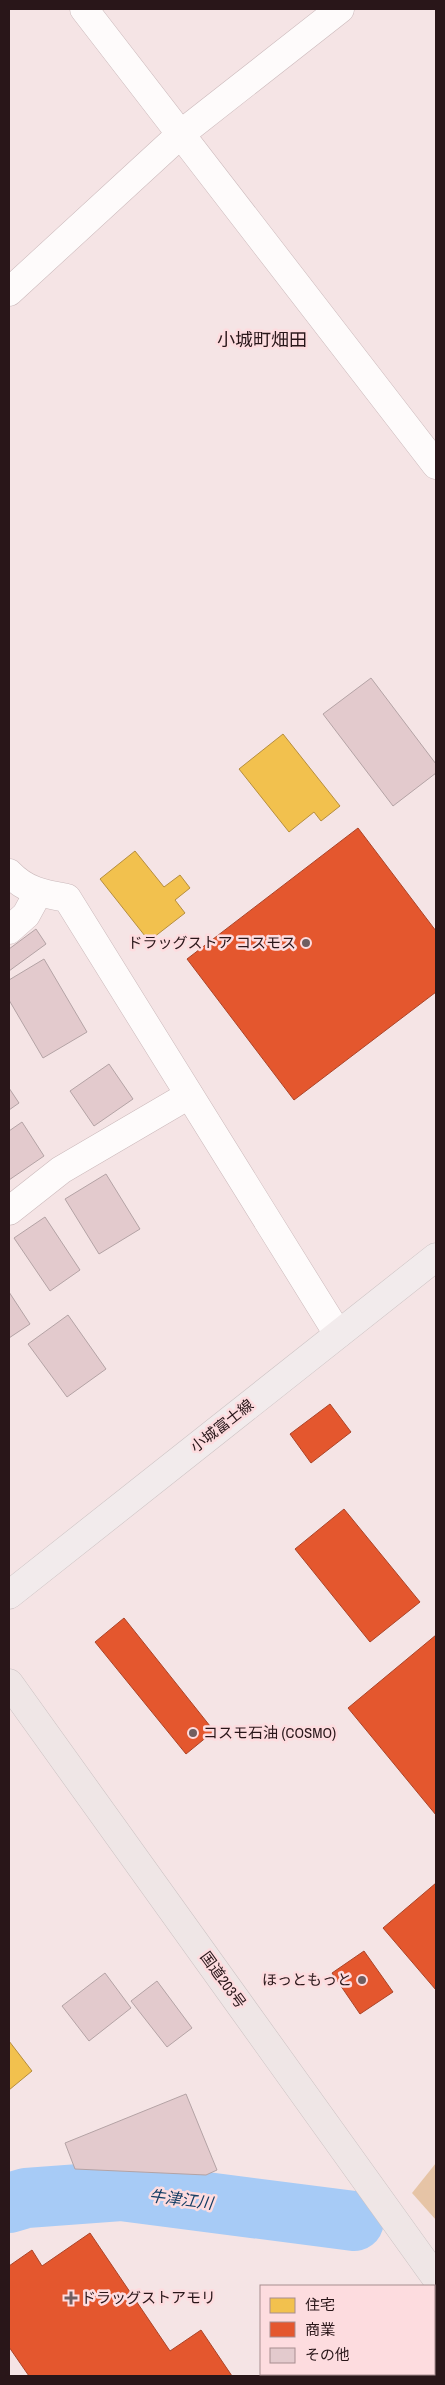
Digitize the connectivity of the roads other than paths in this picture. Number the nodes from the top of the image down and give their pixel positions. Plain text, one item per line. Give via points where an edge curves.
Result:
1 (84, 9) edge
2 (340, 9) edge
3 (182, 133) junction
4 (9, 292) edge
5 (436, 465) edge
6 (9, 873) edge
7 (38, 893) junction
8 (9, 930) edge
9 (189, 1096) junction
10 (9, 1211) edge
11 (436, 1257) edge
12 (338, 1334) junction
13 (9, 1595) edge
14 (9, 1684) edge
15 (436, 2278) edge

1 - 3 street
2 - 3 street
3 - 4 street
3 - 5 street
6 - 7 street via 19,884
7 - 8 street via 26,915
7 - 9 street via 67,898
9 - 10 street via 61,1170
9 - 12 street
11 - 12 main road, 小城富士線
12 - 13 main road, 小城富士線
14 - 15 highway, 国道203号

